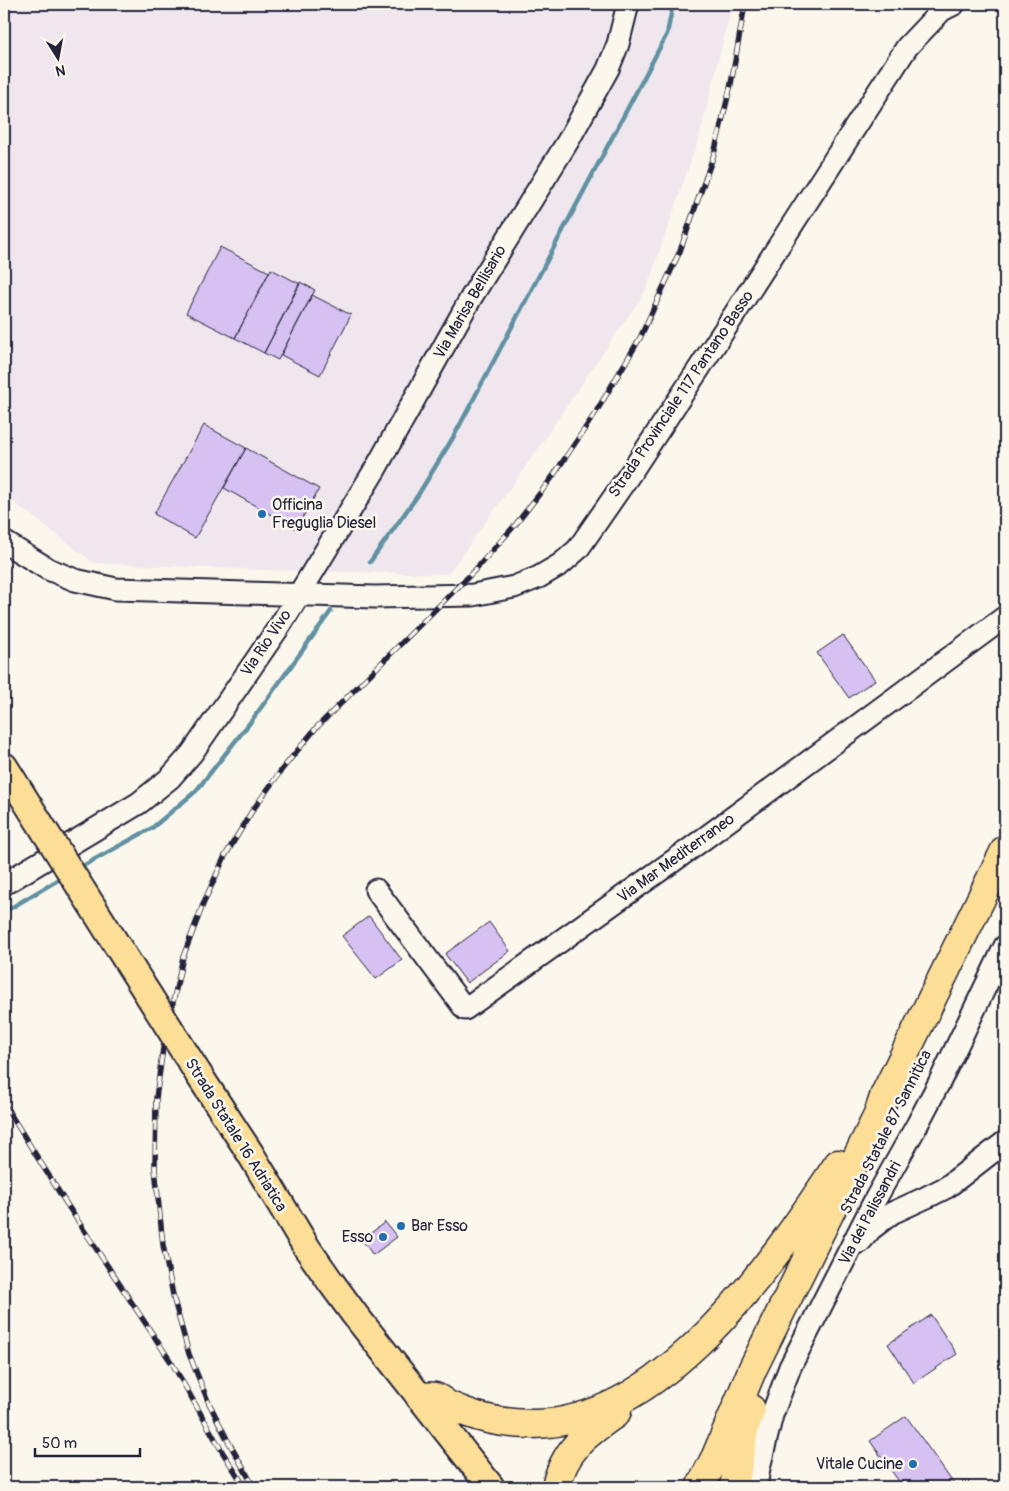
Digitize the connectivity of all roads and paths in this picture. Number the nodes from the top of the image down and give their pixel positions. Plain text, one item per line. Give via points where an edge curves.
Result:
1 (628, 4) edge
2 (954, 4) edge
3 (4, 542) edge
4 (298, 595) junction
5 (1005, 617) edge
6 (4, 766) edge
7 (1005, 850) edge
8 (4, 884) edge
9 (376, 890) dead end
10 (1005, 891) edge
11 (1005, 946) edge
12 (885, 1094) junction
13 (1005, 1142) edge
14 (836, 1277) junction
15 (766, 1373) junction
16 (420, 1397) junction
17 (623, 1398) junction
18 (716, 1456) junction
19 (491, 1487) edge
20 (556, 1487) edge
21 (700, 1487) edge
22 (734, 1487) edge
23 (756, 1487) edge

1 - 4 street, Via Marisa Bellisario via 608,69 472,296 376,468
2 - 4 street, Strada Provinciale 117 Pantano Basso via 942,10 907,48 578,549 539,577 514,587 473,595
3 - 4 street, Via Rio Vivo via 48,569 75,580 116,589
4 - 8 street, Via Rio Vivo via 197,745 170,778 138,803
5 - 9 street, Via Mar Mediterraneo via 690,849 465,1009
6 - 16 main road, Strada Statale 16 Adriatica, bridge via 307,1248
7 - 12 highway, Strada Statale 87 Sannitica
10 - 15 highway, Strada Statale 87 Sannitica
11 - 14 street, Via dei Palissandri via 940,1081
12 - 17 highway via 870,1111 804,1216 742,1297 674,1364
12 - 18 highway via 878,1115 753,1368
13 - 14 street via 947,1186 892,1213 871,1229
14 - 23 street, Via dei Palissandri via 790,1367 775,1407
15 - 18 highway
15 - 22 highway via 745,1426
16 - 17 highway via 435,1397 449,1406 484,1418 533,1424 574,1418
16 - 19 main road, Strada Statale 16 Adriatica
17 - 20 highway via 615,1414 572,1449
18 - 21 highway

